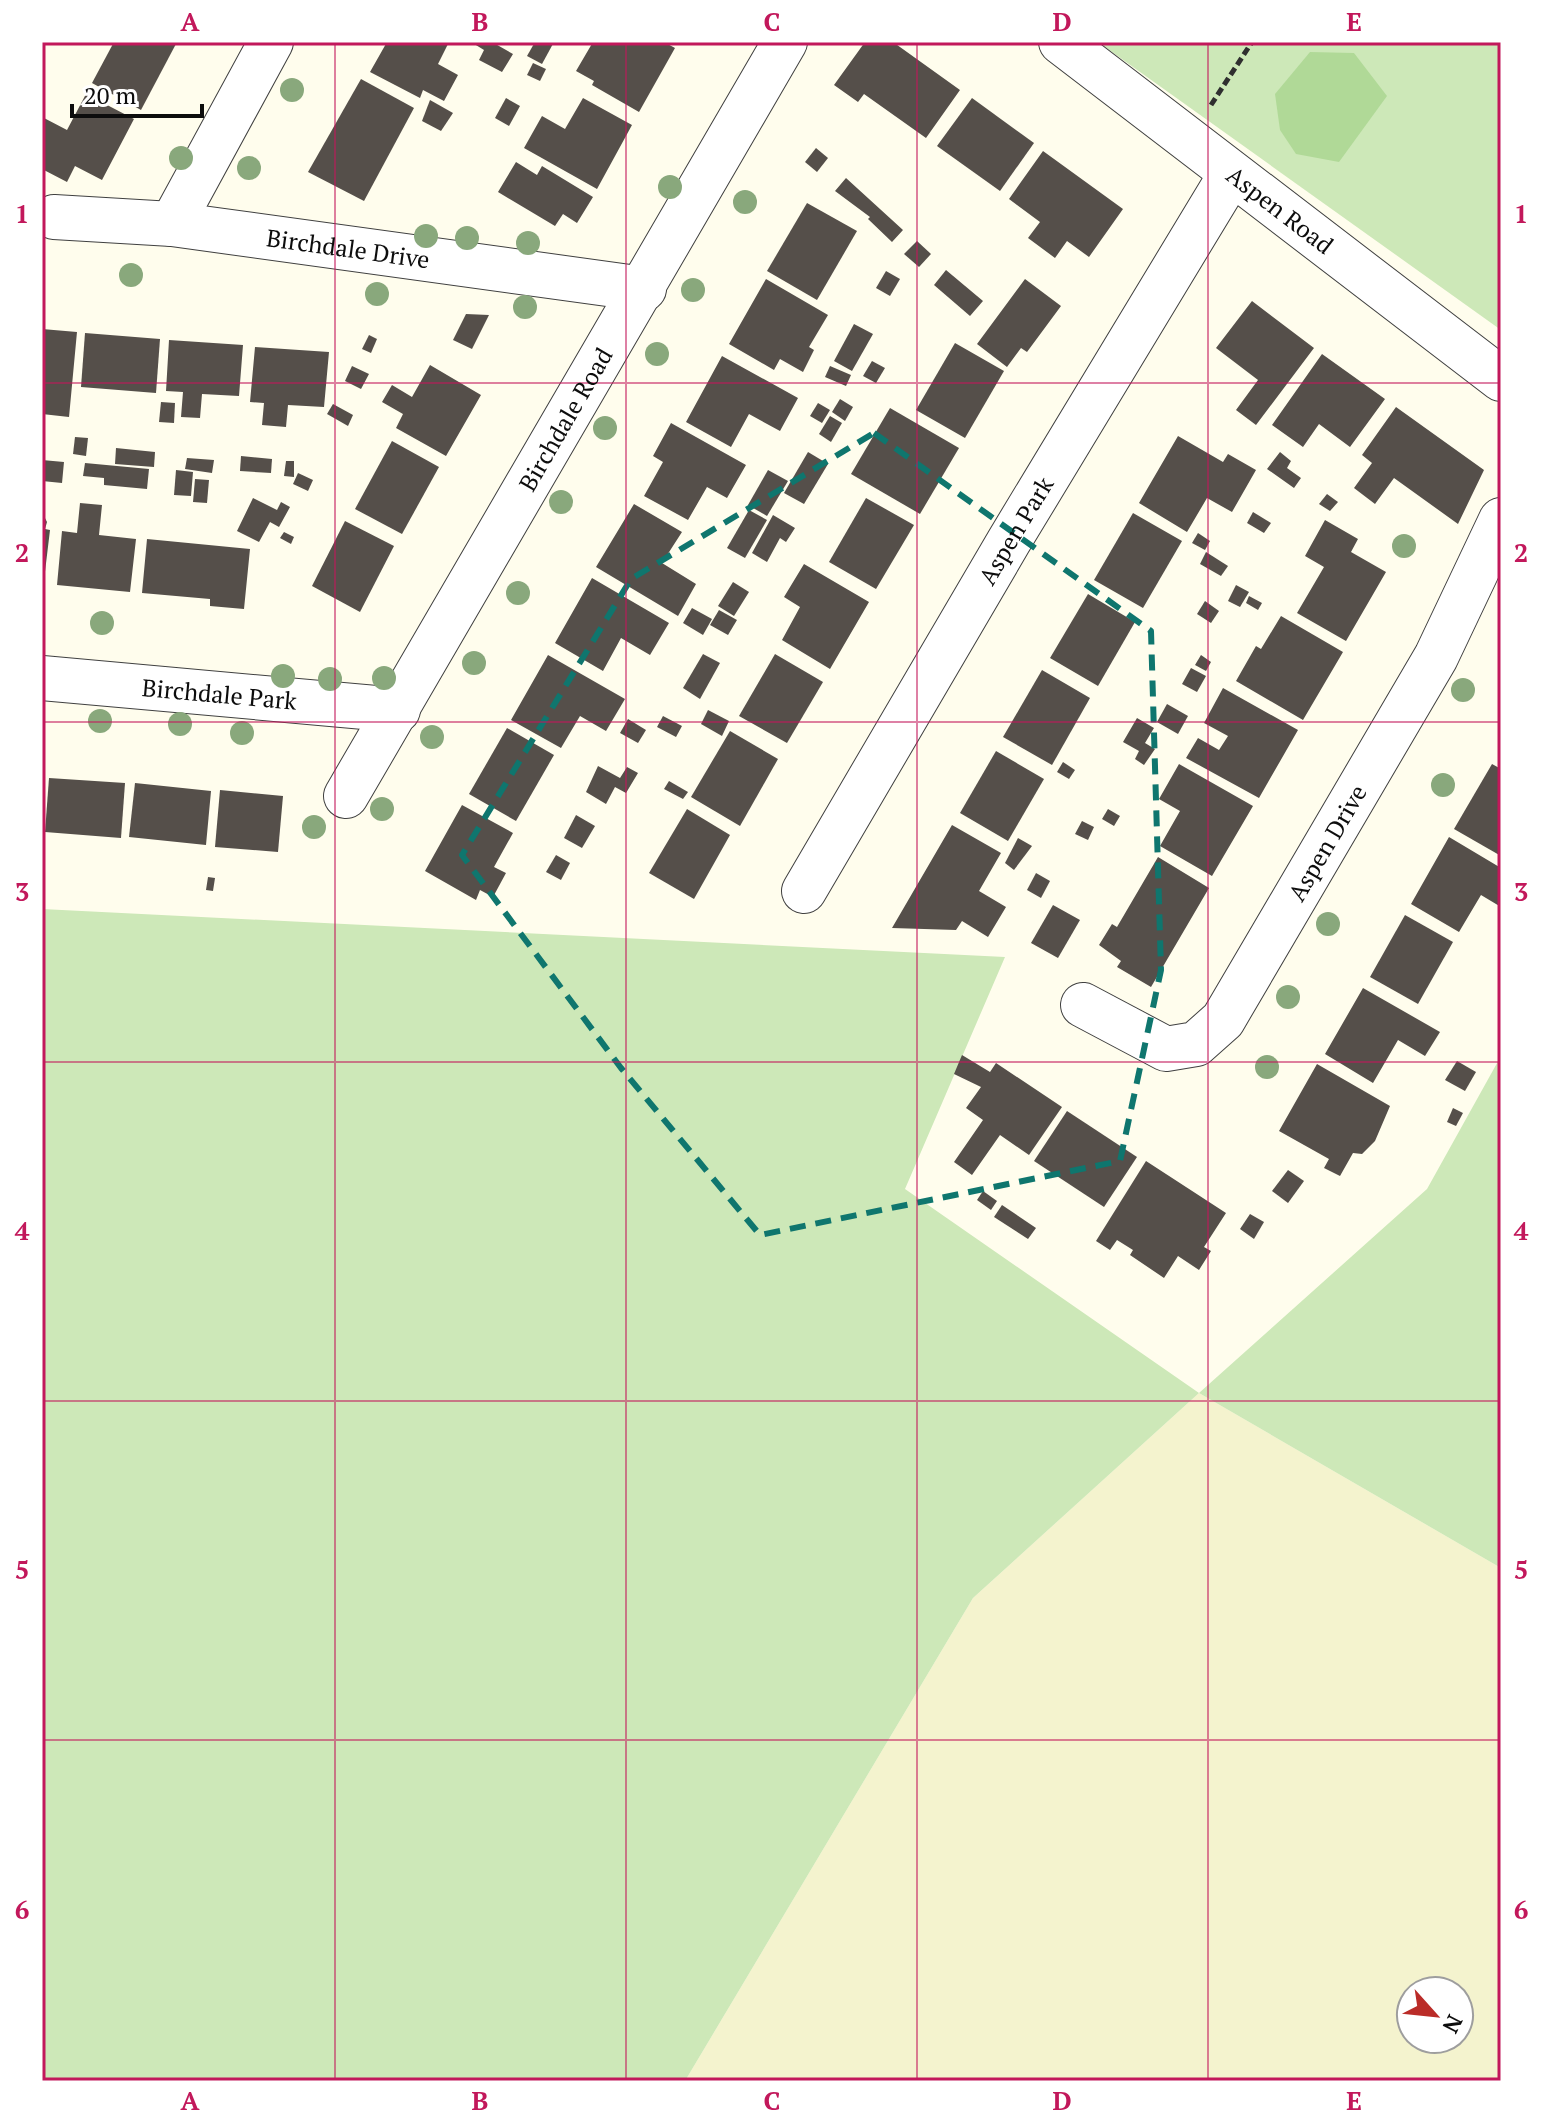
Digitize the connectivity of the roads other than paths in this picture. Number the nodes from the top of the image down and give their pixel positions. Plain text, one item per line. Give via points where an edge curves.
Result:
1 (271, 42) edge
2 (785, 42) edge
3 (1061, 42) edge
4 (1231, 174) junction
5 (54, 217) dead end
6 (172, 224) junction
7 (644, 289) junction
8 (1501, 379) edge
9 (1501, 520) edge
10 (42, 678) edge
11 (398, 710) junction
12 (346, 796) dead end
13 (804, 891) dead end
14 (1083, 1005) dead end

1 - 6 street
2 - 7 street, Birchdale Road
3 - 4 street, Aspen Road
4 - 8 street, Aspen Road
4 - 13 street, Aspen Park
5 - 6 street, Birchdale Drive
6 - 7 street, Birchdale Drive
7 - 11 street, Birchdale Road
9 - 14 street, Aspen Drive via 1436,657 1223,1020 1196,1044 1166,1049
10 - 11 street, Birchdale Park
11 - 12 street, Birchdale Road

